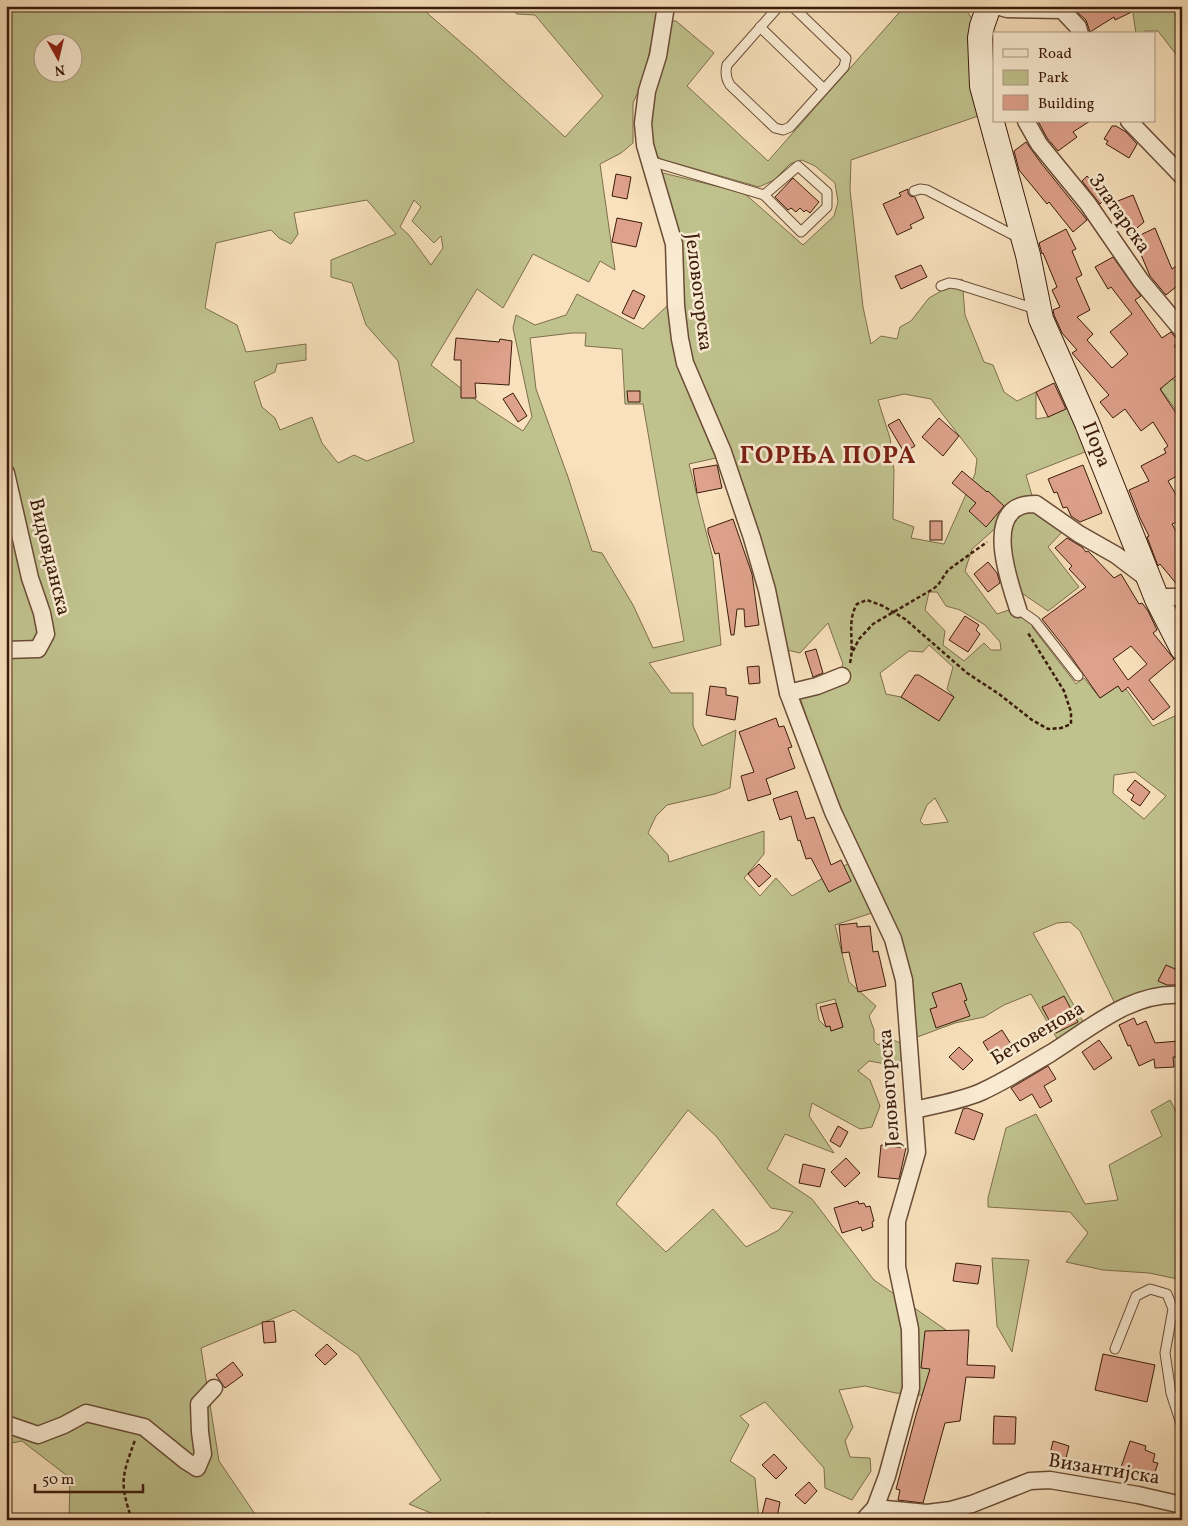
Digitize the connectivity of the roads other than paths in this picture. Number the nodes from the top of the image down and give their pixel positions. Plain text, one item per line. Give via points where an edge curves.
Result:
1 (666, 6) edge
2 (779, 6) edge
3 (792, 6) edge
4 (989, 6) edge
5 (997, 6) edge
6 (760, 28) junction
7 (1079, 32) edge
8 (988, 85) edge
9 (824, 90) junction
10 (993, 107) edge
11 (997, 122) edge
12 (1027, 122) edge
13 (1130, 122) edge
14 (650, 161) junction
15 (1182, 176) edge
16 (914, 191) dead end
17 (764, 195) junction
18 (1024, 241) junction
19 (941, 286) dead end
20 (1038, 310) junction
21 (1182, 330) edge
22 (6, 473) edge
23 (1153, 590) junction
24 (1182, 596) edge
25 (1018, 609) joint
26 (1182, 648) edge
27 (6, 650) edge
28 (842, 676) road end
29 (1078, 676) dead end
30 (788, 693) junction
31 (1182, 995) edge
32 (914, 1110) junction
33 (1115, 1348) dead end
34 (214, 1388) dead end
35 (6, 1424) edge
36 (1182, 1427) edge
37 (1182, 1504) edge
38 (870, 1514) edge

1 - 14 street, Јеловогорска via 658,56 644,106 644,136
2 - 6 lane
3 - 9 lane via 846,58 844,67
4 - 8 street, Пора via 980,38
5 - 7 street via 1062,10
6 - 9 lane
6 - 9 lane via 727,66 726,76 730,85 779,130 790,127
8 - 10 street, Пора
11 - 18 street, Пора
12 - 21 street, Златарска via 1039,144 1088,204 1141,282
13 - 15 street
14 - 17 lane
14 - 30 street, Јеловогорска via 674,244 676,306 685,363 723,452 752,538 767,590
16 - 18 lane via 926,190
17 - 17 lane via 798,166 827,192 827,207 802,232
18 - 20 street, Пора
19 - 20 lane via 957,284
20 - 23 street, Пора
22 - 27 street, Видовданска via 46,634 38,649
23 - 24 street via 1166,597
23 - 25 street, Пора via 1116,555 1036,504 1020,506 1002,527 1002,550
23 - 26 street, Пора
25 - 29 lane via 1035,621
28 - 30 street
30 - 32 street, Јеловогорска via 833,812 893,939 904,980
31 - 32 street, Бетовенова via 1167,994 1137,1002 1114,1012 1051,1053 980,1092
32 - 38 street, Јеловогорска via 917,1152 897,1221 897,1267 910,1329 911,1388 887,1476
33 - 36 lane via 1136,1296 1150,1289 1167,1294 1172,1309 1165,1353 1171,1393
34 - 35 street via 200,1404 203,1454 197,1468 144,1427 86,1413 38,1435
37 - 38 street, Византијска via 1050,1480 1030,1481 951,1510

